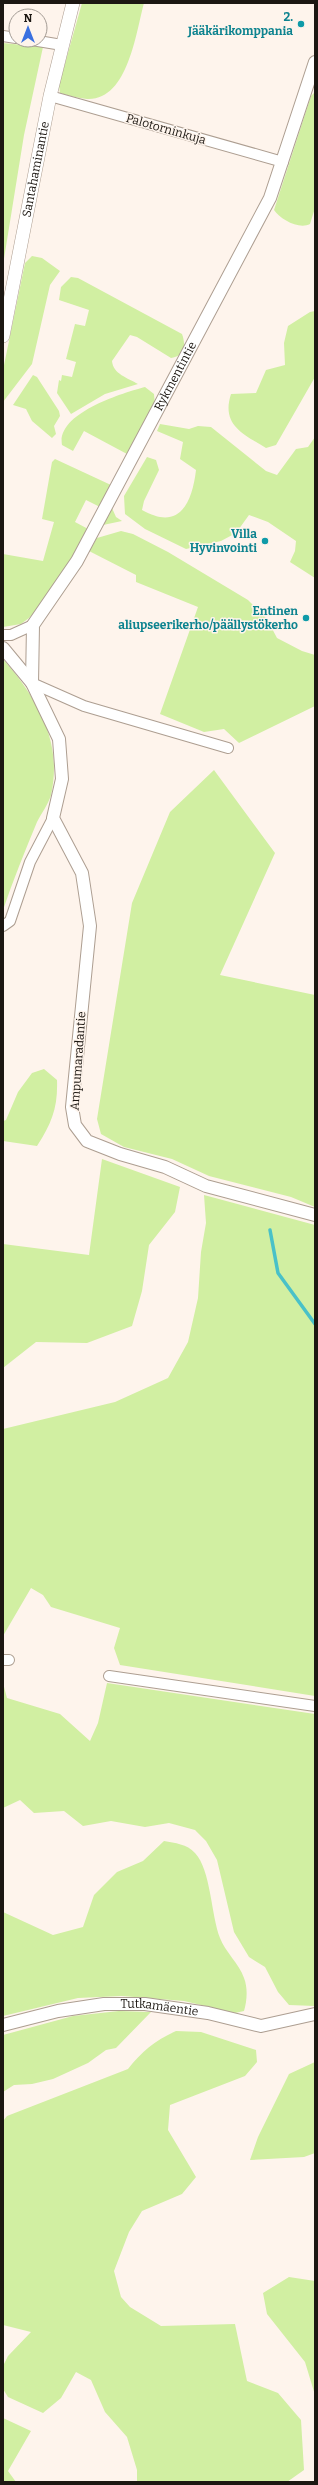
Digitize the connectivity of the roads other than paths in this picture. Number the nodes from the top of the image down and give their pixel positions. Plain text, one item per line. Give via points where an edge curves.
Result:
1 (72, 3) edge
2 (48, 43) edge
3 (62, 45) junction
4 (314, 71) edge
5 (50, 96) junction
6 (283, 162) junction
7 (3, 336) edge
8 (33, 625) junction
9 (3, 635) edge
10 (3, 648) edge
11 (32, 683) junction
12 (228, 748) dead end
13 (53, 818) junction
14 (3, 926) edge
15 (315, 1215) edge
16 (109, 1676) dead end
17 (315, 1706) edge
18 (315, 2014) edge
19 (3, 2026) edge

1 - 3 main road, Santahaminantie
2 - 3 street
3 - 5 main road, Santahaminantie
4 - 6 street, Rykmentintie
5 - 6 street, Palotorninkuja
5 - 7 main road, Santahaminantie
6 - 8 street, Rykmentintie via 270,198 77,561
8 - 9 street via 11,635
8 - 11 street
10 - 11 street
11 - 12 street via 84,706
11 - 13 street via 59,739 62,757 62,780
13 - 14 street via 30,862 10,921
13 - 15 street, Ampumaradantie via 82,873 90,926 72,1107 75,1125 87,1140 120,1154 165,1167 206,1186
16 - 17 street
18 - 19 street, Tutkamäentie via 261,2026 208,2012 145,2004 104,2004 58,2011

